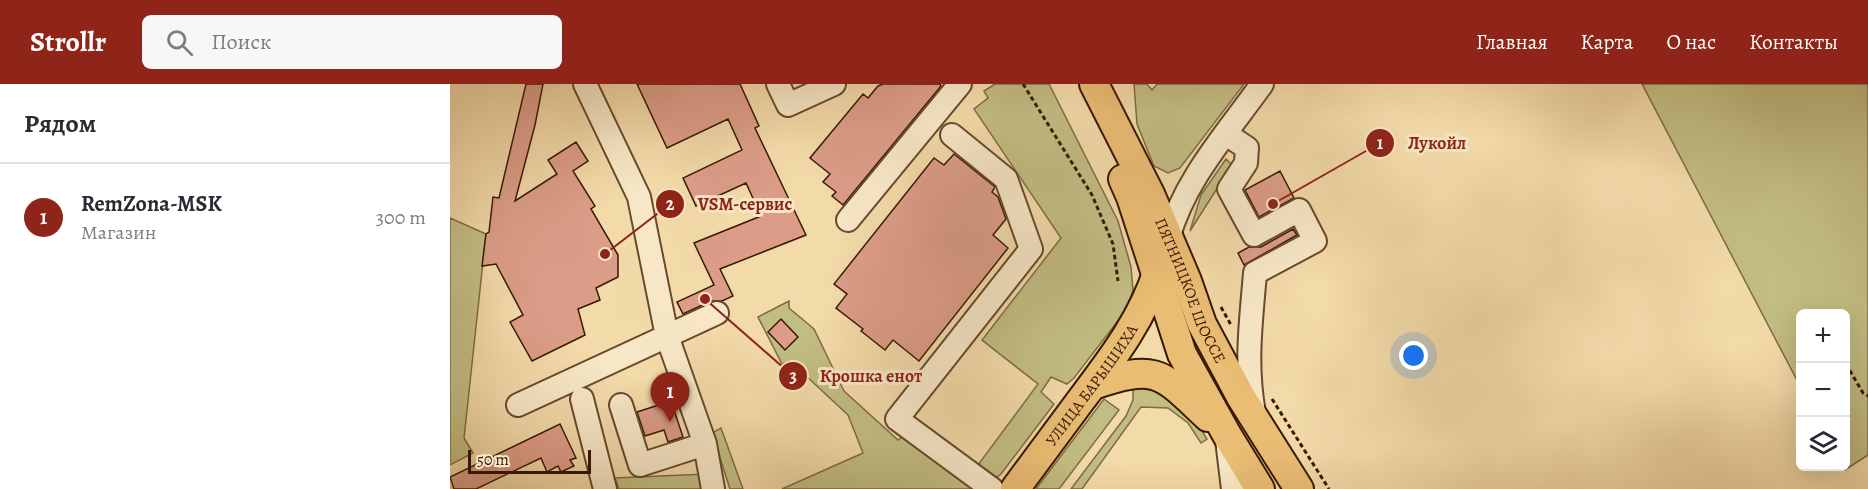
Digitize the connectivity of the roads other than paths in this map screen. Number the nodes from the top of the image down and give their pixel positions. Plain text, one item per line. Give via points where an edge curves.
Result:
1 (585, 84) edge
2 (778, 84) edge
3 (834, 84) edge
4 (960, 84) edge
5 (1073, 84) edge
6 (1094, 84) edge
7 (1262, 84) edge
8 (1226, 134) junction
9 (952, 135) dead end
10 (848, 220) dead end
11 (1168, 239) junction
12 (1155, 293) junction
13 (717, 313) dead end
14 (1202, 324) junction
15 (667, 336) junction
16 (1093, 385) junction
17 (582, 399) dead end
18 (518, 405) dead end
19 (621, 405) dead end
20 (1256, 420) junction
21 (1227, 435) junction
22 (705, 444) junction
23 (605, 489) edge
24 (714, 489) edge
25 (992, 489) edge
26 (1015, 489) edge
27 (1233, 489) edge
28 (1260, 489) edge
29 (1299, 489) edge

1 - 15 street via 639,197
2 - 3 street via 788,105
4 - 10 street
5 - 12 main road, ПЯТНИЦКОЕ ШОССЕ via 1131,197
6 - 11 main road, ПЯТНИЦКОЕ ШОССЕ via 1138,169
7 - 8 street
8 - 11 street via 1194,178 1173,219
8 - 20 street via 1246,148 1246,163 1229,189 1254,235 1299,210 1315,241 1255,273 1248,357
9 - 25 street via 1006,179 1030,249 897,419
11 - 12 main road, УЛИЦА БАРЫШИХА
11 - 14 main road, ПЯТНИЦКОЕ ШОССЕ
12 - 14 main road via 1180,300
12 - 16 main road, УЛИЦА БАРЫШИХА
12 - 21 main road, ПЯТНИЦКОЕ ШОССЕ via 1182,354
13 - 15 street
14 - 20 main road, ПЯТНИЦКОЕ ШОССЕ
15 - 18 street
15 - 22 street
16 - 21 main road via 1134,373 1164,378
16 - 26 main road, УЛИЦА БАРЫШИХА
17 - 23 street
19 - 22 street via 640,465
20 - 29 main road, ПЯТНИЦКОЕ ШОССЕ
21 - 27 street
21 - 28 main road, ПЯТНИЦКОЕ ШОССЕ
22 - 24 street

